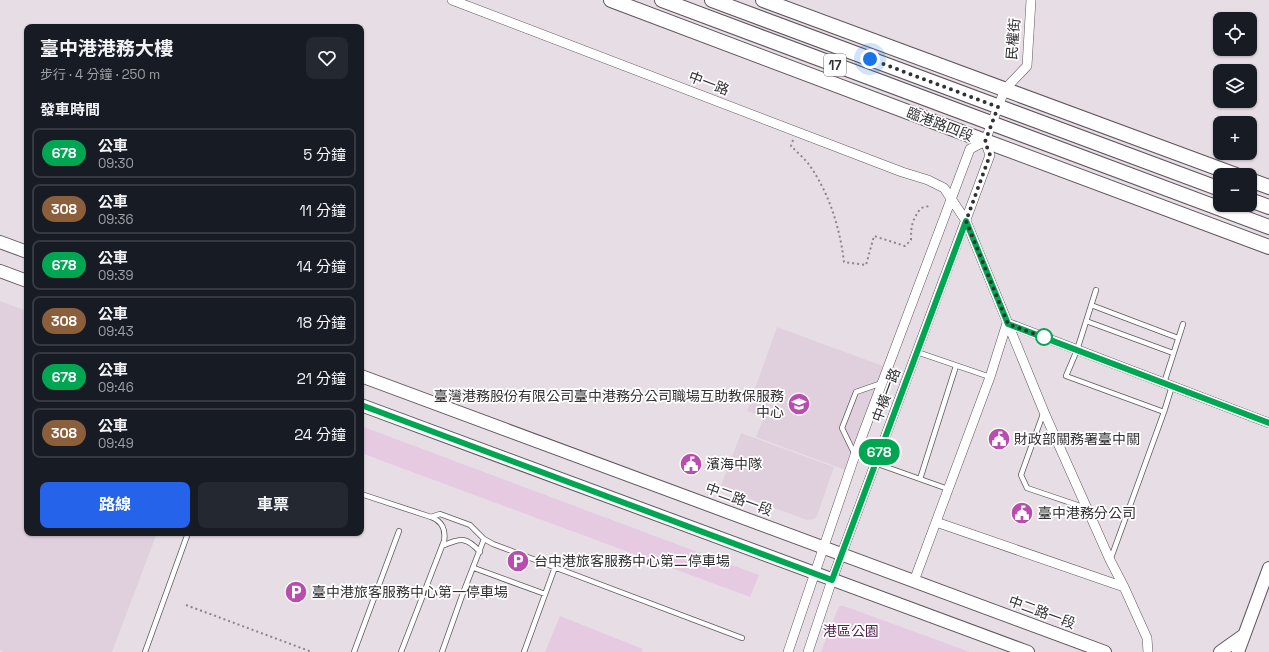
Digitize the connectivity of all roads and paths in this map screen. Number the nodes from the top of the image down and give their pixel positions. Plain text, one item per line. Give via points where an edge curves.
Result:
1 (452, 0) edge
2 (611, 0) edge
3 (662, 0) edge
4 (712, 0) edge
5 (763, 0) edge
6 (1031, 0) edge
7 (1005, 89) junction
8 (998, 107) junction
9 (992, 124) junction
10 (795, 131) junction
11 (985, 142) junction
12 (1217, 168) edge
13 (1257, 183) edge
14 (1213, 186) edge
15 (1269, 187) edge
16 (952, 199) junction
17 (1257, 203) edge
18 (929, 206) dead end
19 (1269, 207) edge
20 (966, 221) junction
21 (1269, 227) edge
22 (0, 242) edge
23 (1269, 247) edge
24 (24, 251) edge
25 (0, 271) edge
26 (24, 280) edge
27 (1096, 290) dead end
28 (1091, 305) junction
29 (1086, 321) junction
30 (1008, 324) junction
31 (1183, 324) dead end
32 (1178, 338) junction
33 (1077, 350) junction
34 (917, 352) junction
35 (1173, 353) junction
36 (956, 366) junction
37 (990, 377) junction
38 (364, 379) edge
39 (882, 383) junction
40 (1168, 384) junction
41 (364, 406) edge
42 (1044, 412) junction
43 (1164, 412) junction
44 (1269, 423) edge
45 (855, 455) junction
46 (875, 463) junction
47 (920, 479) junction
48 (948, 489) junction
49 (364, 495) edge
50 (1088, 509) junction
51 (431, 517) junction
52 (936, 522) junction
53 (399, 531) dead end
54 (187, 536) edge
55 (484, 539) junction
56 (442, 546) junction
57 (824, 547) junction
58 (480, 552) junction
59 (841, 554) junction
60 (1110, 560) junction
61 (555, 567) junction
62 (474, 568) junction
63 (1269, 568) edge
64 (814, 573) junction
65 (832, 580) junction
66 (914, 581) junction
67 (1124, 587) junction
68 (545, 594) junction
69 (186, 605) dead end
70 (1244, 635) junction
71 (742, 638) dead end
72 (144, 652) edge
73 (312, 652) edge
74 (354, 652) edge
75 (401, 652) edge
76 (442, 652) edge
77 (524, 652) edge
78 (788, 652) edge
79 (808, 652) edge
80 (1028, 652) edge
81 (1105, 652) edge
82 (1148, 652) edge
83 (1220, 652) edge
84 (1238, 652) edge

1 - 10 street, 中一路
2 - 11 main road, 臨港路四段 / 17
3 - 9 main road, 臨港路四段 / 17
4 - 8 main road, 17
5 - 7 main road
6 - 7 street, 民權街 via 1027,66
7 - 8 street, 民權街
7 - 12 main road
8 - 9 street, 民權街
8 - 14 main road, 17
9 - 11 street, 民權街
9 - 21 main road, 臨港路四段 / 17
10 - 16 street, 中一路 via 928,180 944,188
10 - 18 path via 791,146 810,166 828,200 839,230 844,262 866,265 874,236 905,246 911,240 914,217 920,208
11 - 16 street, 中橫一路 via 970,149
11 - 20 street, 中橫一路 via 990,155
11 - 23 main road, 臨港路四段 / 17
13 - 15 main road
16 - 20 street, 中一路
16 - 39 street, 中橫一路
17 - 19 main road
20 - 30 street, 中一路
20 - 34 street, 中橫一路
22 - 24 street
25 - 26 street
27 - 28 lane
28 - 29 lane
28 - 32 lane
29 - 33 lane
29 - 35 lane
30 - 33 street
30 - 37 street
30 - 42 street, 中一路
31 - 32 lane
32 - 35 lane
33 - 40 street
33 - 43 lane via 1066,376
34 - 36 lane
34 - 46 street, 中橫一路
35 - 40 lane
36 - 37 lane
36 - 47 lane
37 - 48 street
38 - 57 street, 中二路一段
39 - 45 street, 中橫一路
39 - 45 lane via 856,392 842,428
40 - 43 lane
40 - 44 street
41 - 64 street
42 - 50 street, 中一路
42 - 50 lane via 1021,475 1027,488
43 - 60 lane
45 - 57 street, 中橫一路
46 - 47 lane
46 - 59 street, 中橫一路
47 - 48 lane
48 - 52 street
49 - 51 lane
50 - 60 street, 中一路
51 - 55 lane via 440,514 470,525
51 - 56 lane via 443,527 445,537
52 - 66 street
52 - 67 street
53 - 74 lane
54 - 72 lane
55 - 58 lane
55 - 61 lane
56 - 58 lane via 464,540 472,543
56 - 75 lane
57 - 59 street, 中二路一段
57 - 64 street, 中橫一路
58 - 62 lane
59 - 65 street, 中橫一路
59 - 66 street, 中二路一段
60 - 67 street, 中一路
61 - 68 lane
61 - 71 lane
62 - 68 lane
62 - 76 lane
63 - 70 street
64 - 65 street
64 - 78 street, 中橫一路
65 - 79 street, 中橫一路
65 - 80 street
66 - 81 street, 中二路一段
67 - 82 street, 中一路 via 1147,638
68 - 77 lane
69 - 73 path
70 - 83 street
70 - 84 street

